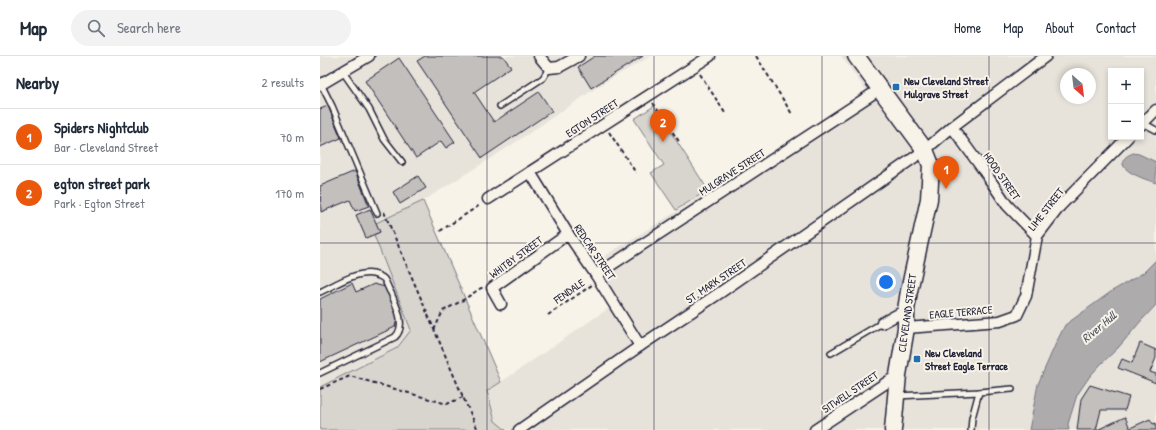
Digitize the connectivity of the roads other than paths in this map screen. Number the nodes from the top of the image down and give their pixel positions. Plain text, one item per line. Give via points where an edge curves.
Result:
1 (369, 56) edge
2 (539, 56) edge
3 (579, 56) edge
4 (710, 56) edge
5 (856, 56) edge
6 (1046, 56) edge
7 (549, 68) junction
8 (343, 72) junction
9 (321, 84) edge
10 (880, 90) junction
11 (500, 106) dead end
12 (1156, 110) edge
13 (1144, 122) edge
14 (1144, 125) edge
15 (952, 127) junction
16 (1156, 130) edge
17 (1125, 140) edge
18 (925, 150) junction
19 (402, 162) dead end
20 (530, 172) junction
21 (488, 200) road end
22 (377, 213) dead end
23 (568, 234) junction
24 (1037, 236) junction
25 (598, 277) junction
26 (320, 292) edge
27 (501, 304) dead end
28 (906, 310) junction
29 (1016, 315) joint
30 (882, 323) joint
31 (906, 328) junction
32 (640, 346) junction
33 (832, 353) dead end
34 (320, 373) edge
35 (898, 375) junction
36 (1012, 389) dead end
37 (979, 392) junction
38 (896, 396) junction
39 (519, 430) edge
40 (815, 430) edge
41 (893, 430) edge
42 (971, 430) edge

1 - 8 street
2 - 7 street
3 - 7 street via 559,67
4 - 20 street, EGTON STREET
5 - 10 main road, CLEVELAND STREET
6 - 15 street, ST. MARK STREET
7 - 11 lane via 543,78
8 - 9 street
8 - 19 lane via 369,109 384,139
9 - 22 lane
10 - 18 main road, CLEVELAND STREET
10 - 25 street, MULGRAVE STREET
12 - 13 street
14 - 16 lane
15 - 18 street, ST. MARK STREET
15 - 24 street, HOOD STREET via 1007,205
17 - 24 street, LIME STREET via 1060,206
18 - 28 main road, CLEVELAND STREET via 931,165 929,199
18 - 32 street, ST. MARK STREET
20 - 21 street, EGTON STREET
20 - 23 street, REDCAR STREET
23 - 25 street, REDCAR STREET
23 - 27 street, WHITBY STREET via 492,288
24 - 29 street, LIME STREET via 1026,296
25 - 32 street, REDCAR STREET
26 - 34 lane via 354,276 379,276 385,281 398,310 400,324 395,337
28 - 30 street
28 - 31 main road, CLEVELAND STREET
29 - 31 street, EAGLE TERRACE via 1000,321
30 - 33 lane
31 - 35 main road, CLEVELAND STREET
32 - 39 street, ST. MARK STREET
35 - 38 main road, CLEVELAND STREET
35 - 40 street, SITWELL STREET
36 - 37 lane
37 - 38 lane
37 - 42 lane
38 - 41 main road, CLEVELAND STREET

